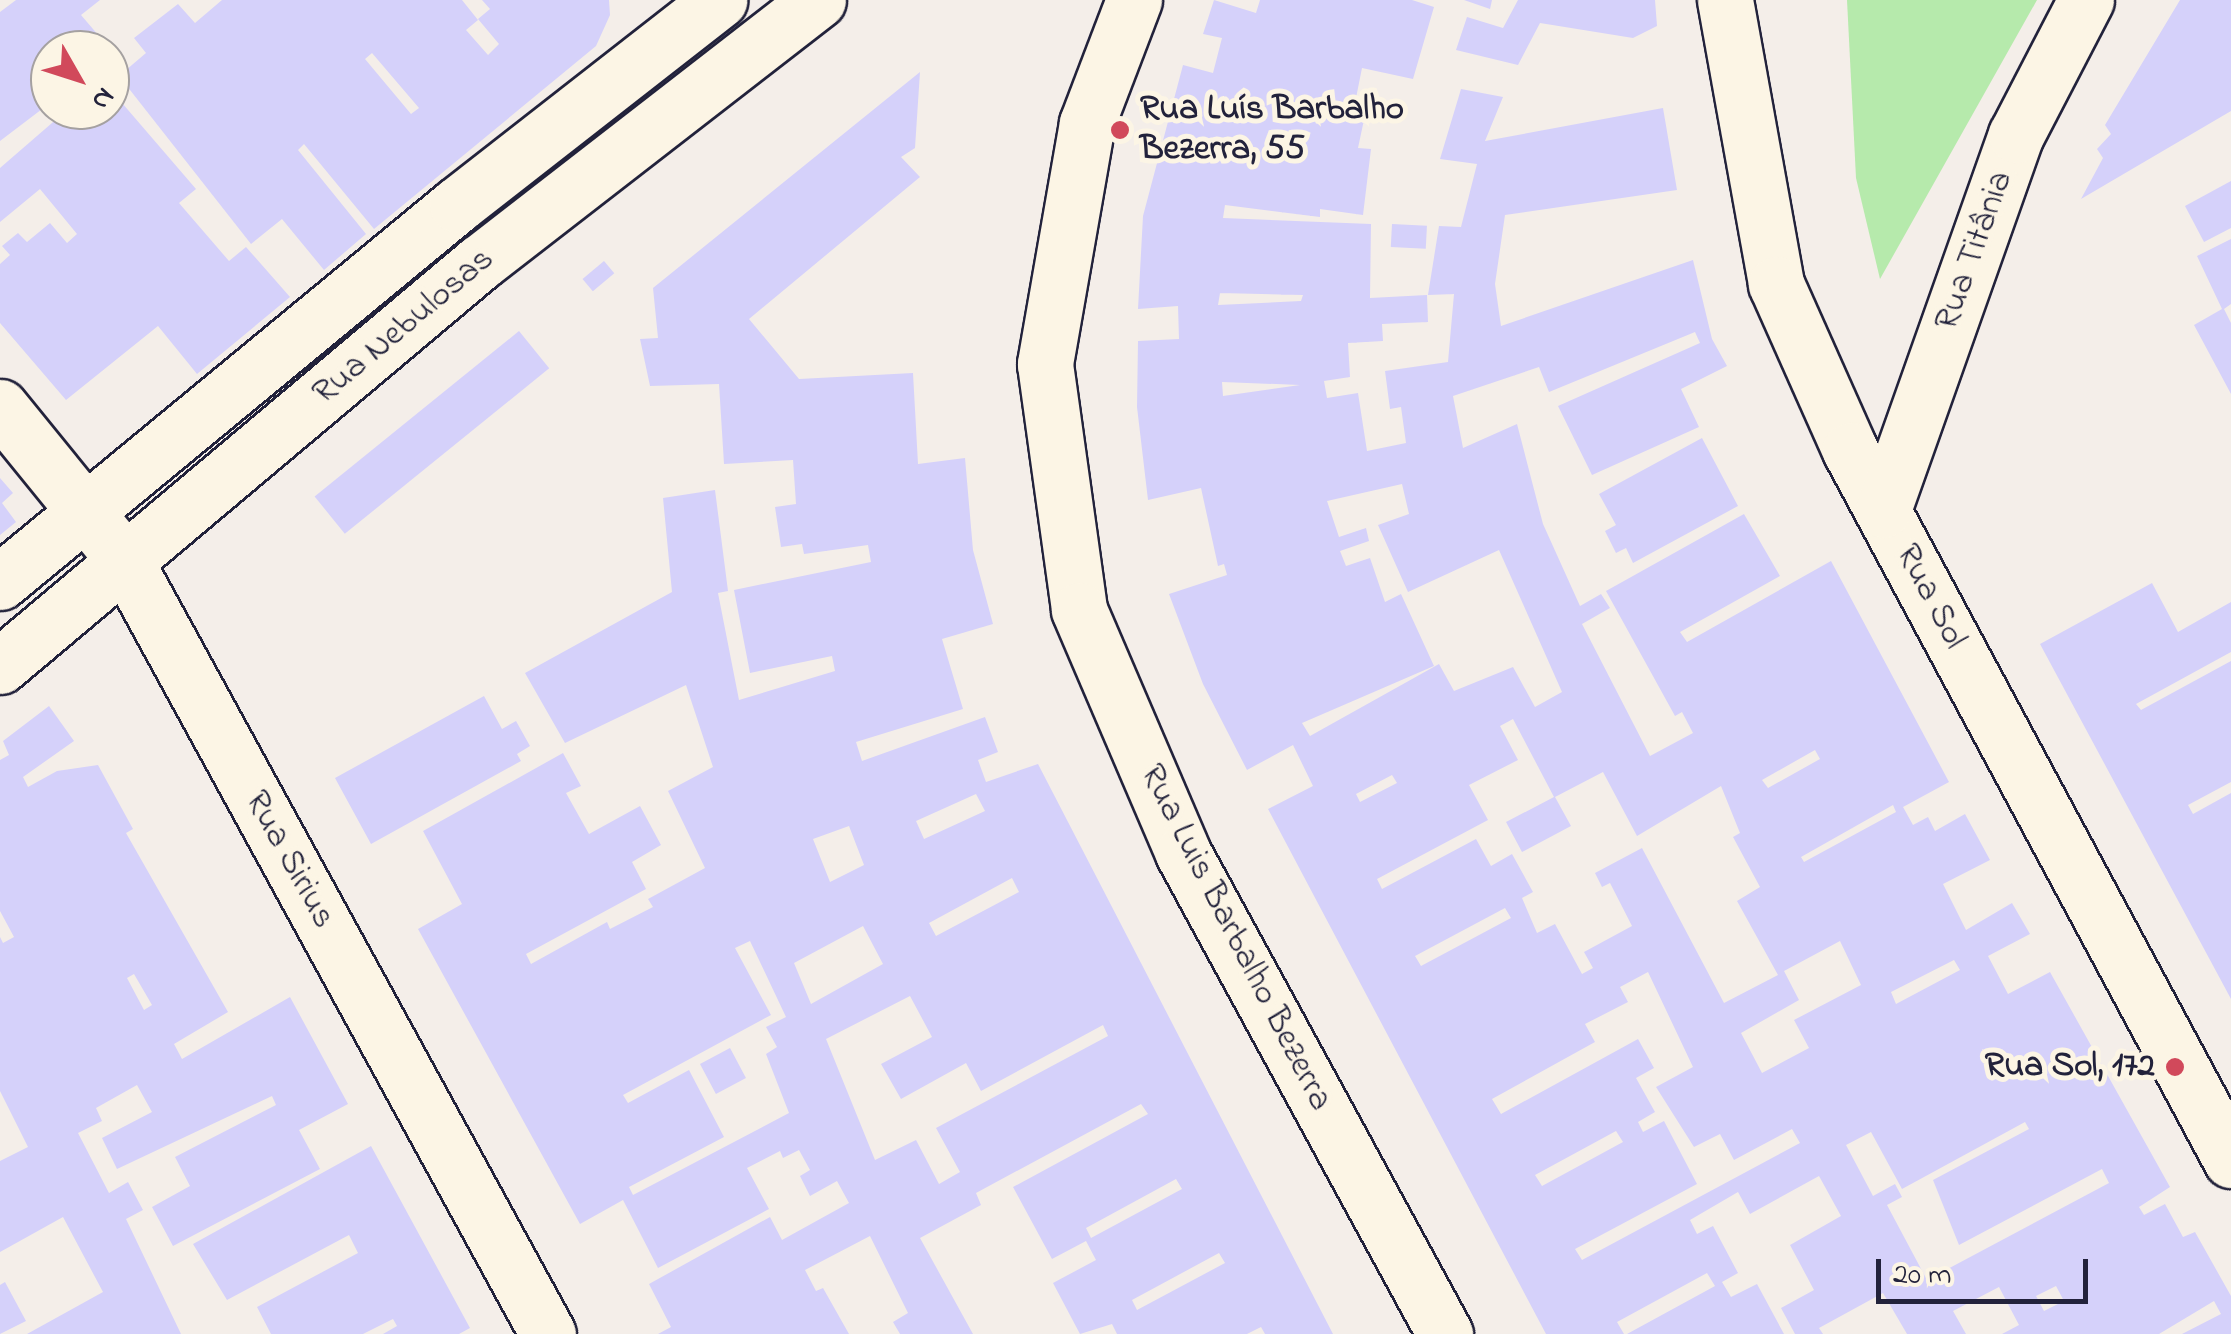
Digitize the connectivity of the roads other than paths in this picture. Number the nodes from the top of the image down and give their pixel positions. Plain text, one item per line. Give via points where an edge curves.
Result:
1 (818, 0) edge
2 (1134, 0) edge
3 (1725, 0) edge
4 (2086, 0) edge
5 (701, 5) edge
6 (739, 62) junction
7 (0, 407) edge
8 (84, 510) junction
9 (1883, 510) junction
10 (124, 561) junction
11 (0, 582) edge
12 (0, 666) edge
13 (2231, 1160) edge
14 (548, 1334) edge
15 (1445, 1334) edge

1 - 6 street, Rua Nebulosas
2 - 15 street, Rua Luis Barbalho Bezerra via 1087,123 1045,364 1080,610 1183,853
3 - 9 street, Rua Sol via 1776,284
4 - 9 street, Rua Titânia via 2016,135
5 - 6 street
5 - 8 street, Rua Nebulosas
6 - 10 street, Rua Nebulosas via 479,263
7 - 8 street, Rua Sirius
8 - 10 street, Rua Sirius
8 - 11 street, Rua Nebulosas
9 - 13 street, Rua Sol
10 - 12 street, Rua Nebulosas
10 - 14 street, Rua Sirius

